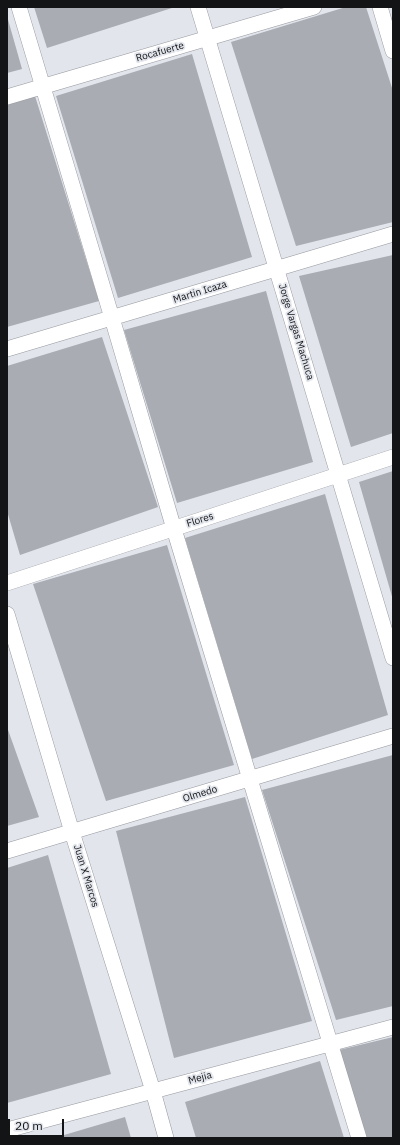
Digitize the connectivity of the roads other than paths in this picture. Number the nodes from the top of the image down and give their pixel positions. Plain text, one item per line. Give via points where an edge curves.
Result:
1 (19, 7) edge
2 (198, 7) edge
3 (314, 7) edge
4 (380, 7) edge
5 (208, 38) junction
6 (393, 51) edge
7 (43, 87) junction
8 (7, 97) edge
9 (393, 234) edge
10 (276, 269) junction
11 (112, 318) junction
12 (7, 349) edge
13 (393, 457) edge
14 (338, 475) junction
15 (174, 529) junction
16 (7, 583) edge
17 (7, 614) edge
18 (393, 658) edge
19 (393, 736) edge
20 (250, 779) junction
21 (72, 832) junction
22 (7, 851) edge
23 (393, 1027) edge
24 (330, 1044) junction
25 (153, 1091) junction
26 (7, 1130) edge
27 (166, 1138) edge
28 (359, 1138) edge

1 - 7 street
2 - 5 street, Jorge Vargas Machuca
3 - 5 street, Rocafuerte
4 - 6 street
5 - 7 street, Rocafuerte
5 - 10 street, Jorge Vargas Machuca
7 - 8 street, Rocafuerte
7 - 11 street
9 - 10 street, Martin Icaza
10 - 11 street, Martin Icaza
10 - 14 street, Jorge Vargas Machuca
11 - 12 street, Martin Icaza
11 - 15 street
13 - 14 street, Flores
14 - 15 street, Flores
14 - 18 street, Jorge Vargas Machuca
15 - 16 street, Flores
15 - 20 street
17 - 21 street, Juan X Marcos
19 - 20 street, Olmedo
20 - 21 street, Olmedo
20 - 24 street
21 - 22 street, Olmedo
21 - 25 street, Juan X Marcos
23 - 24 street, Mejia
24 - 25 street, Mejia
24 - 28 street
25 - 26 street, Mejia
25 - 27 street, Juan X Marcos

